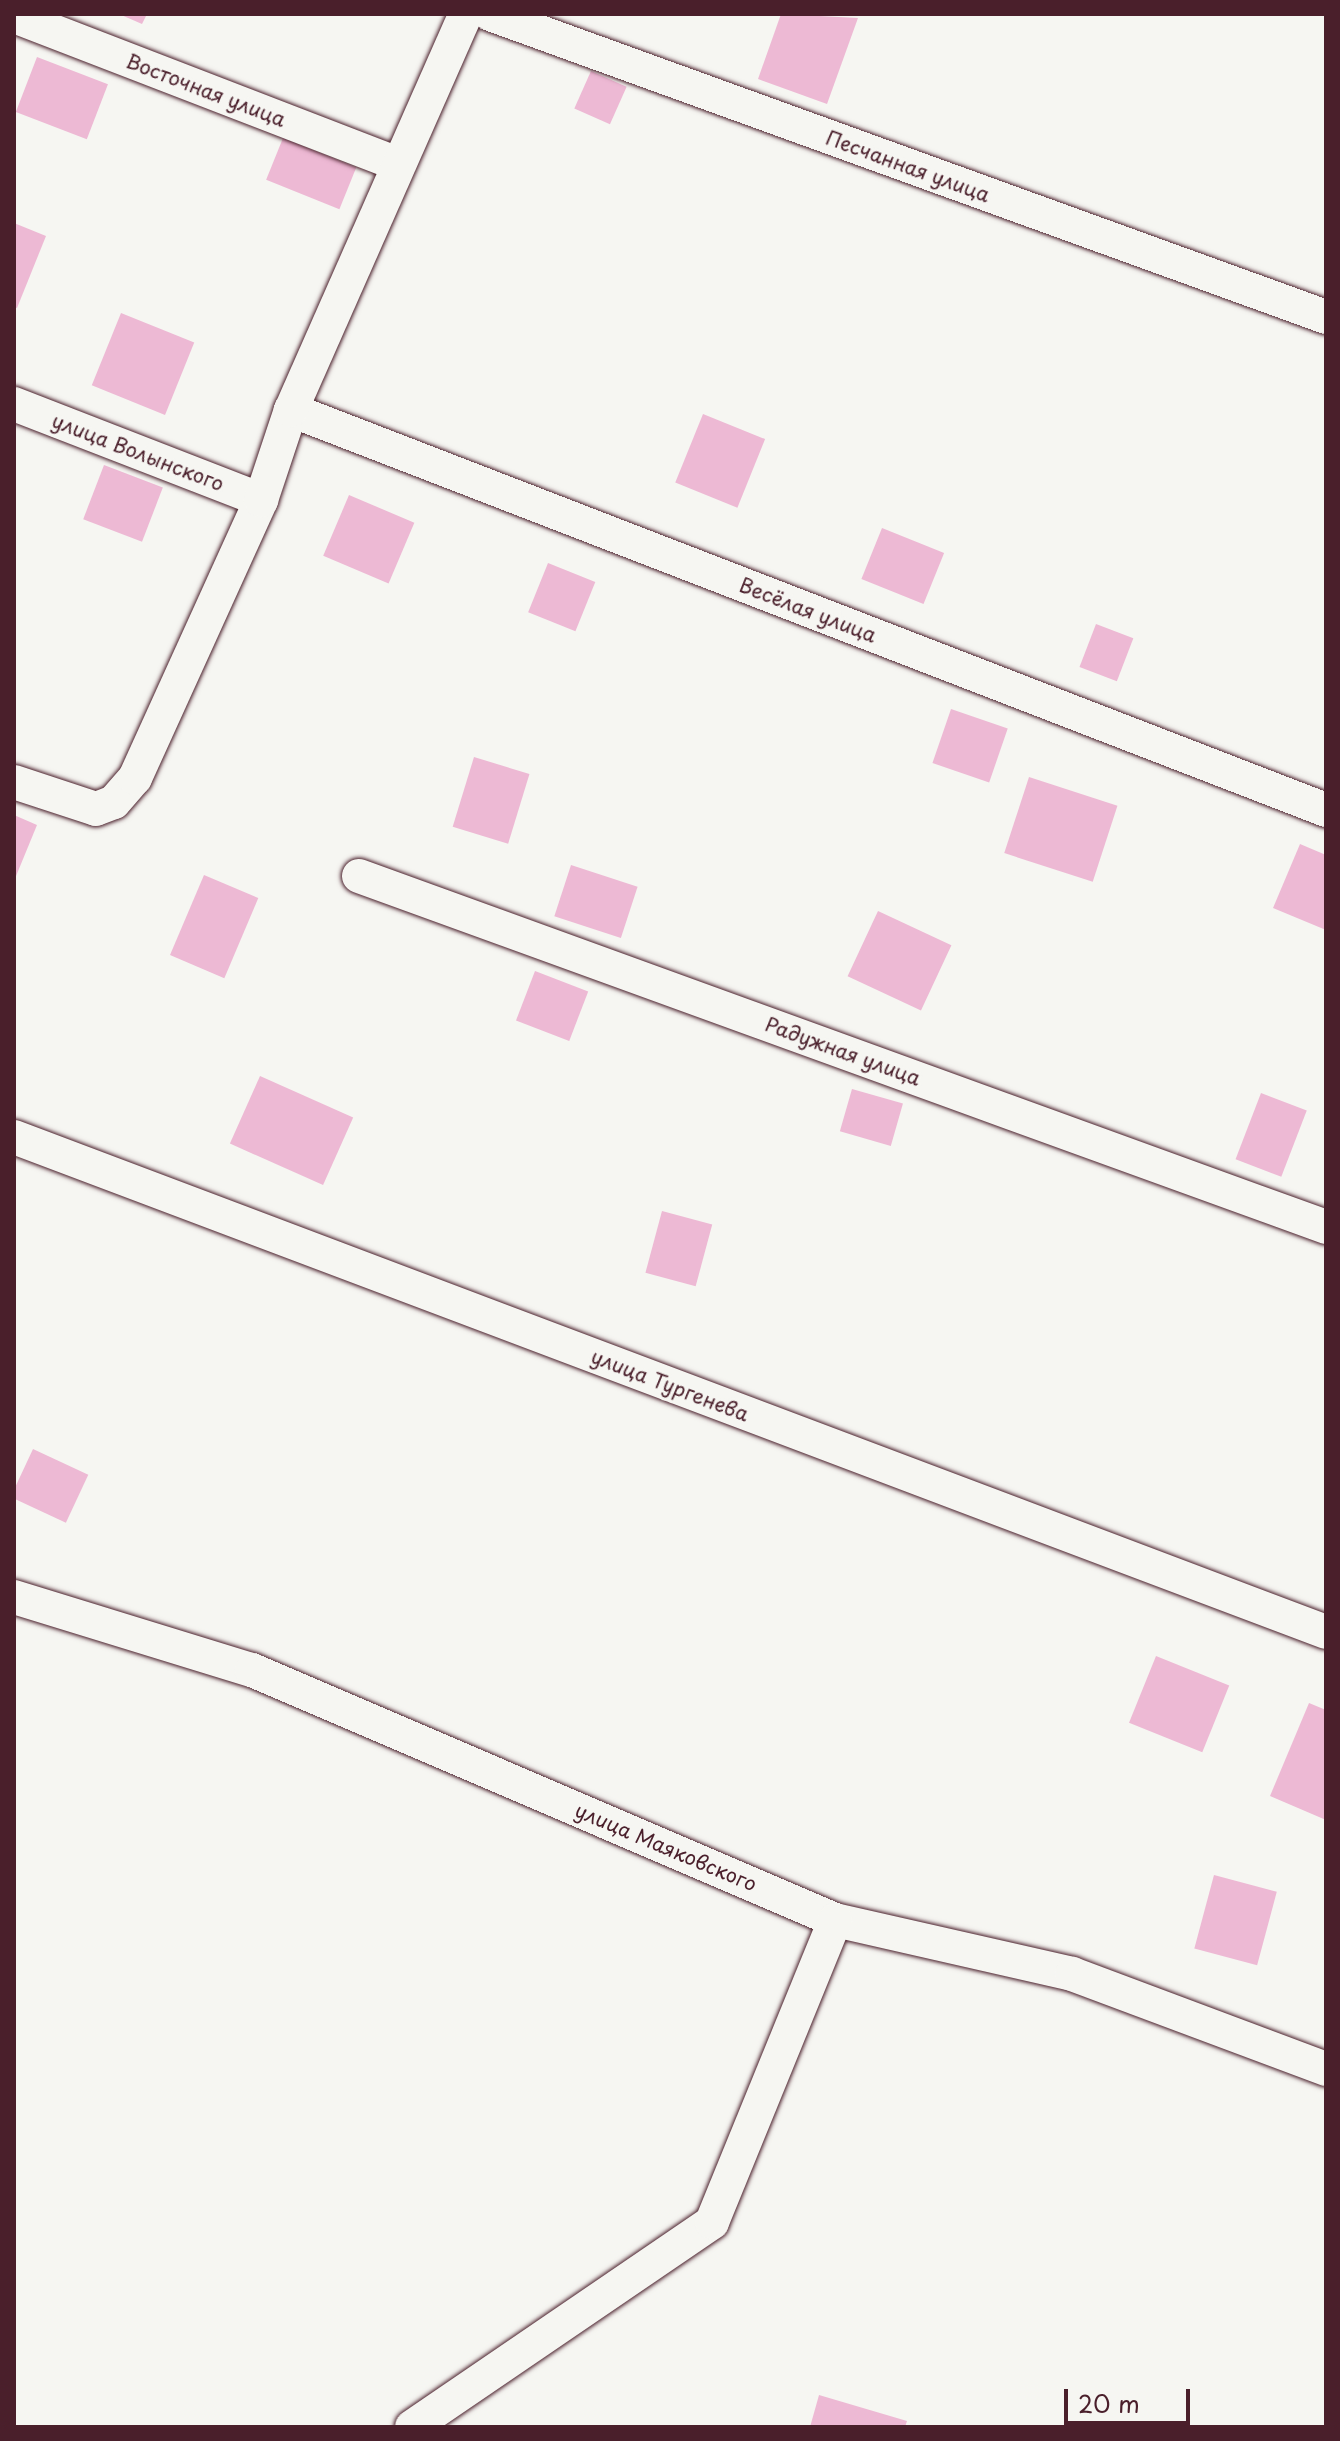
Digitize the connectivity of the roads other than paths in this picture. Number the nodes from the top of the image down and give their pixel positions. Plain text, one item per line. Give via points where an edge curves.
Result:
1 (466, 14) edge
2 (490, 14) edge
3 (14, 16) edge
4 (398, 164) junction
5 (1326, 317) edge
6 (14, 404) edge
7 (291, 410) junction
8 (261, 500) junction
9 (14, 782) edge
10 (1326, 810) edge
11 (359, 876) dead end
12 (14, 1137) edge
13 (1326, 1227) edge
14 (14, 1597) edge
15 (1326, 1632) edge
16 (835, 1920) junction
17 (1326, 2069) edge
18 (412, 2427) edge

1 - 4 street
2 - 5 street, Песчанная улица
3 - 4 street, Восточная улица
4 - 7 street
6 - 8 street, улица Волынского
7 - 8 street
7 - 10 street, Весёлая улица
8 - 9 street via 150,751 114,802 96,809 77,807
11 - 13 street, Радужная улица
12 - 15 street, улица Тургенева
14 - 16 street, улица Маяковского via 252,1670
16 - 17 street, улица Маяковского via 1072,1974
16 - 18 street via 712,2222

